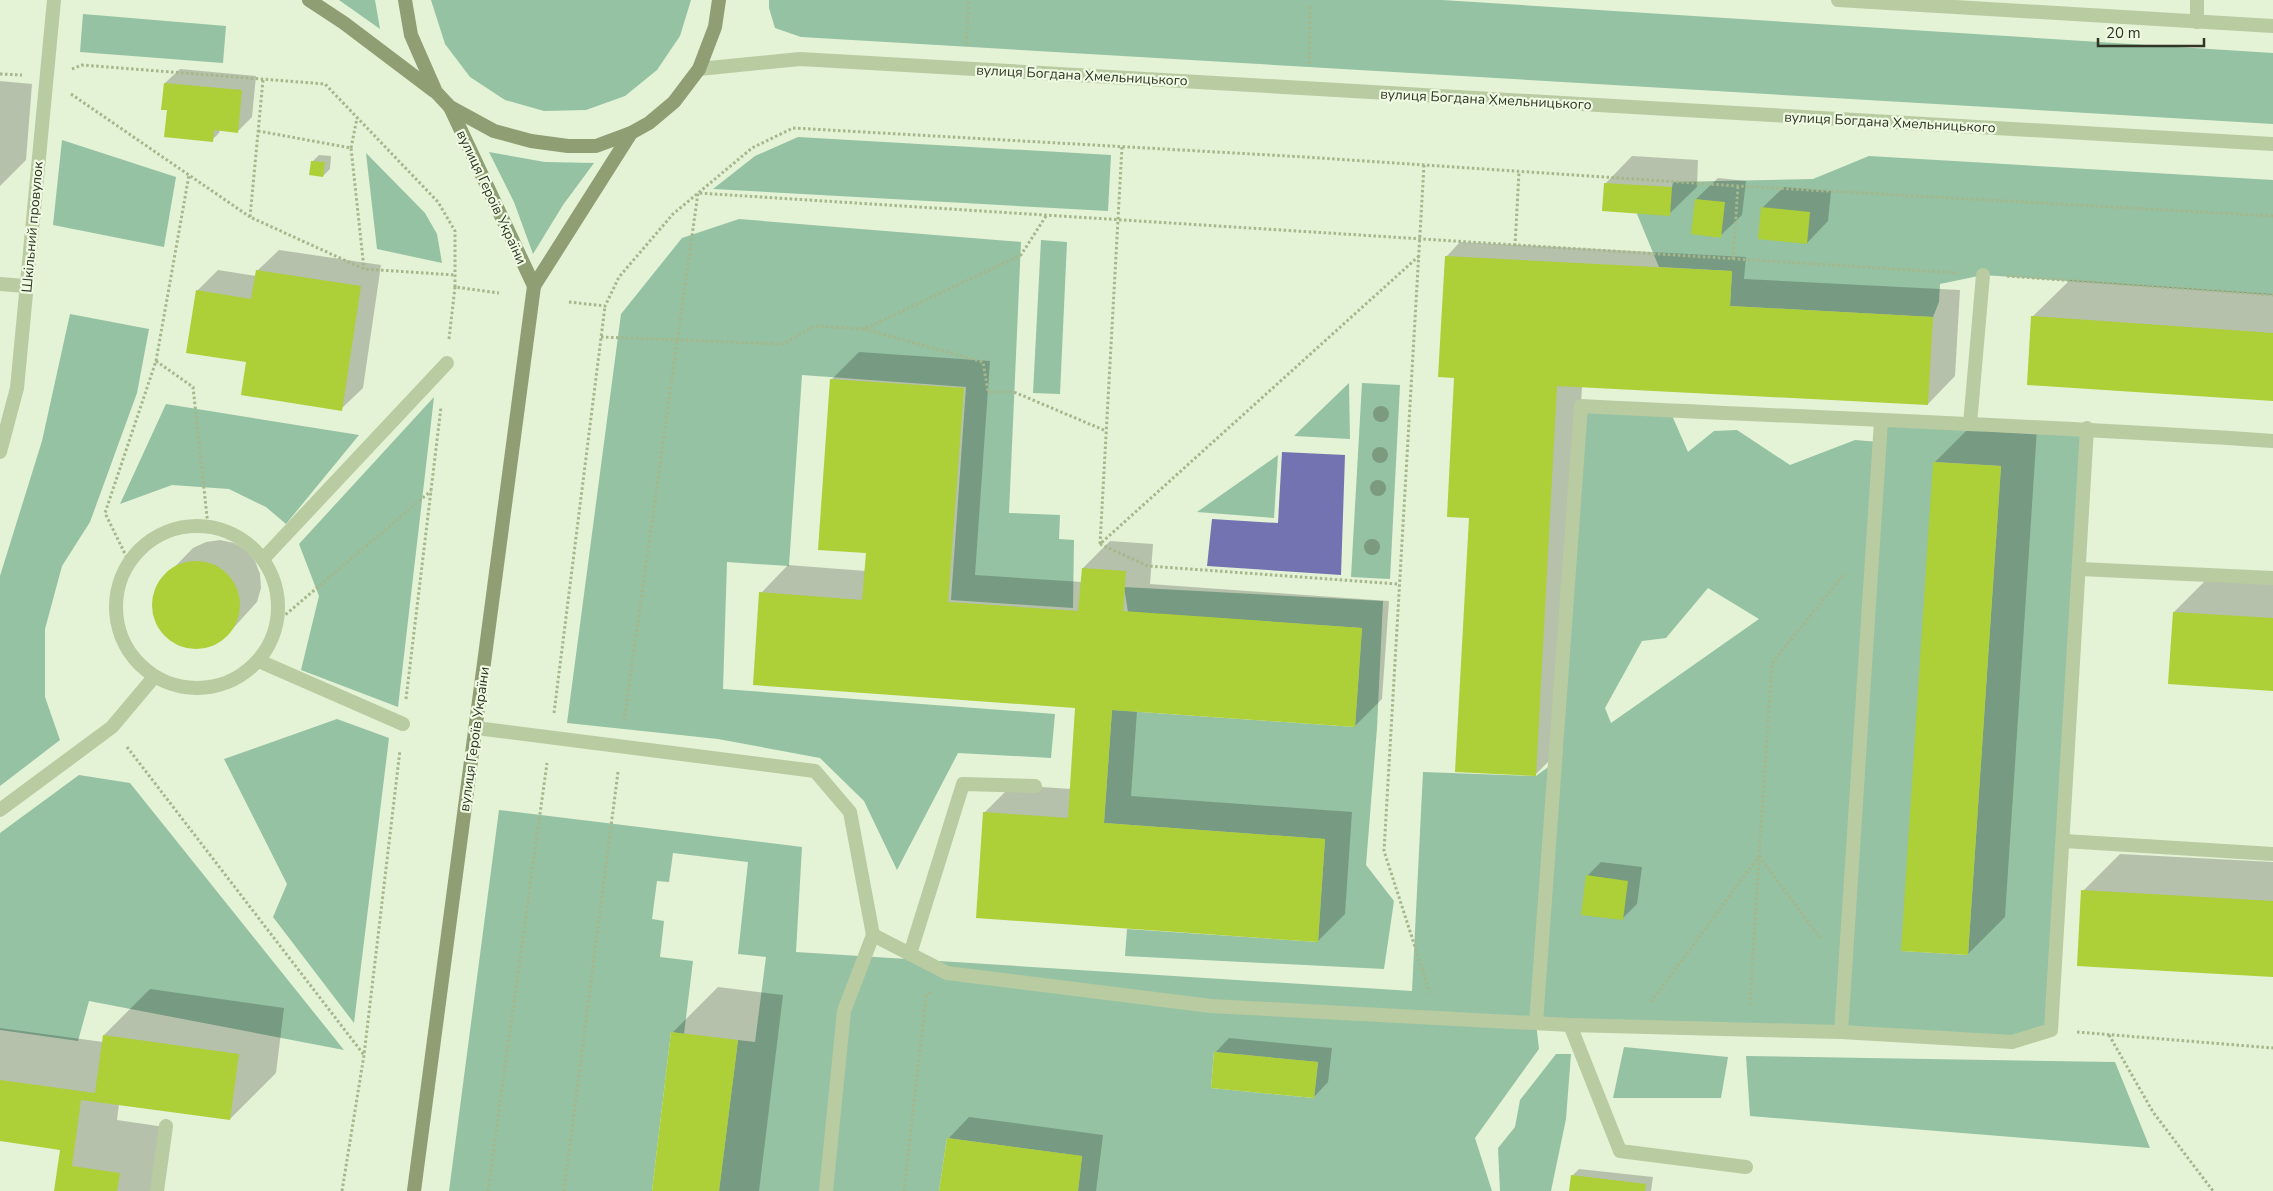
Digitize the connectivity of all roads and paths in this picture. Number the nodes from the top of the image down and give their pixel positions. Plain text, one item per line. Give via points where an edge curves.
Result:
1 (54, 0) edge
2 (309, 0) edge
3 (405, 0) edge
4 (719, 0) edge
5 (969, 0) edge
6 (1838, 0) edge
7 (2197, 0) edge
8 (1310, 4) dead end
9 (2197, 22) junction
10 (2273, 26) edge
11 (966, 46) dead end
12 (699, 70) junction
13 (1308, 72) dead end
14 (0, 74) edge
15 (46, 77) junction
16 (263, 80) junction
17 (436, 92) junction
18 (450, 107) junction
19 (357, 118) junction
20 (258, 131) junction
21 (631, 134) junction
22 (2273, 144) edge
23 (1122, 146) junction
24 (351, 148) junction
25 (1424, 165) junction
26 (1519, 172) junction
27 (189, 175) junction
28 (1738, 186) junction
29 (698, 193) junction
30 (250, 216) junction
31 (1047, 216) junction
32 (2273, 216) edge
33 (1118, 220) junction
34 (1420, 240) junction
35 (1515, 246) junction
36 (1419, 256) junction
37 (1732, 259) junction
38 (364, 269) junction
39 (455, 275) junction
40 (1983, 275) junction
41 (0, 284) edge
42 (26, 286) junction
43 (534, 286) junction
44 (455, 287) junction
45 (499, 292) dead end
46 (2273, 295) edge
47 (569, 302) dead end
48 (864, 329) junction
49 (601, 337) dead end
50 (678, 341) junction
51 (156, 361) junction
52 (446, 363) junction
53 (1881, 421) junction
54 (1970, 424) junction
55 (2087, 428) junction
56 (1106, 431) junction
57 (2273, 441) edge
58 (0, 452) edge
59 (431, 490) junction
60 (208, 526) junction
61 (1873, 538) junction
62 (1100, 544) junction
63 (263, 559) junction
64 (129, 562) junction
65 (2080, 569) junction
66 (2273, 578) edge
67 (1398, 584) junction
68 (278, 621) junction
69 (259, 661) junction
70 (154, 677) junction
71 (403, 724) junction
72 (112, 727) junction
73 (476, 728) junction
74 (621, 746) junction
75 (1035, 786) dead end
76 (0, 810) edge
77 (2064, 841) junction
78 (2273, 854) edge
79 (1759, 856) junction
80 (873, 935) junction
81 (910, 954) junction
82 (1845, 972) junction
83 (948, 973) junction
84 (1645, 1010) dead end
85 (1750, 1012) dead end
86 (1438, 1018) junction
87 (1536, 1023) junction
88 (1570, 1025) junction
89 (2051, 1030) junction
90 (1841, 1032) junction
91 (2109, 1034) junction
92 (2273, 1048) edge
93 (364, 1055) junction
94 (166, 1126) dead end
95 (1746, 1167) dead end
96 (157, 1191) edge
97 (342, 1191) edge
98 (414, 1191) edge
99 (564, 1191) edge
100 (826, 1191) edge
101 (904, 1191) edge
102 (2213, 1191) edge

1 - 15 street, Шкільний провулок
2 - 17 main road
3 - 17 main road via 411,35
4 - 12 main road via 715,27
5 - 11 path
6 - 9 street
7 - 9 street
8 - 13 path
9 - 10 street
12 - 21 main road via 674,102
12 - 22 street, вулиця Богдана Хмельницького via 800,59
14 - 15 path
15 - 16 path via 82,65
15 - 27 path
15 - 42 street, Шкільний провулок
16 - 19 path via 326,84
16 - 20 path
17 - 18 main road
18 - 21 main road via 494,131 568,146 596,146
18 - 43 main road, вулиця Героїв України
19 - 24 path
19 - 39 path via 438,202 454,231
20 - 24 path
20 - 30 path
21 - 43 main road, вулиця Героїв України
23 - 25 path
23 - 29 path via 793,128 752,148
23 - 33 path
24 - 38 path
25 - 26 path
25 - 34 path
26 - 28 path
26 - 35 path
27 - 30 path
27 - 51 path
28 - 32 path
28 - 37 path
29 - 31 path
29 - 47 path via 673,214 619,277 605,306
29 - 50 path
30 - 38 path
31 - 33 path
31 - 48 path via 1021,255
33 - 34 path
33 - 56 path
34 - 35 path
34 - 36 path
35 - 37 path
36 - 62 path
36 - 67 path
37 - 40 path
38 - 39 path
39 - 44 path
40 - 46 path
40 - 54 street
41 - 42 street
42 - 58 street, Шкільний провулок via 16,388
43 - 73 main road, вулиця Героїв України
44 - 45 path
44 - 52 path
48 - 50 path via 815,326 783,344
48 - 56 path via 983,362 988,392 1014,392
49 - 50 path
50 - 74 path
51 - 60 path via 194,387
51 - 64 path via 105,513
52 - 59 path
52 - 63 street
53 - 54 street
53 - 61 street
53 - 87 street via 1581,406
54 - 55 street
55 - 57 street
55 - 65 street
56 - 62 path
59 - 68 path
59 - 71 path
60 - 63 street via 229,532
60 - 64 street via 186,526 163,533 144,545
61 - 79 path via 1772,663
61 - 82 street
62 - 67 path via 1148,566
63 - 68 street via 273,578 278,599
64 - 70 street via 118,586 116,612 121,638 134,660
65 - 66 street
65 - 77 street
67 - 86 path via 1384,851
68 - 69 street via 271,642
69 - 70 street via 242,676 221,686 198,689 175,686
69 - 71 street
70 - 72 street
71 - 93 path
72 - 76 street
72 - 93 path
73 - 74 street
73 - 98 main road, вулиця Героїв України
74 - 80 street via 815,770 850,812
74 - 99 path
75 - 81 street via 963,784
77 - 78 street
77 - 89 street
79 - 82 path
79 - 84 path
79 - 85 path
80 - 81 street
80 - 100 street via 844,1011
81 - 83 street
82 - 90 street
83 - 86 street via 1211,1006
83 - 101 path via 926,996
86 - 87 street
87 - 88 street
88 - 90 street
88 - 95 street via 1620,1151
89 - 90 street via 2012,1042
89 - 91 path
91 - 92 path
91 - 102 path via 2153,1112
93 - 97 path
94 - 96 street

